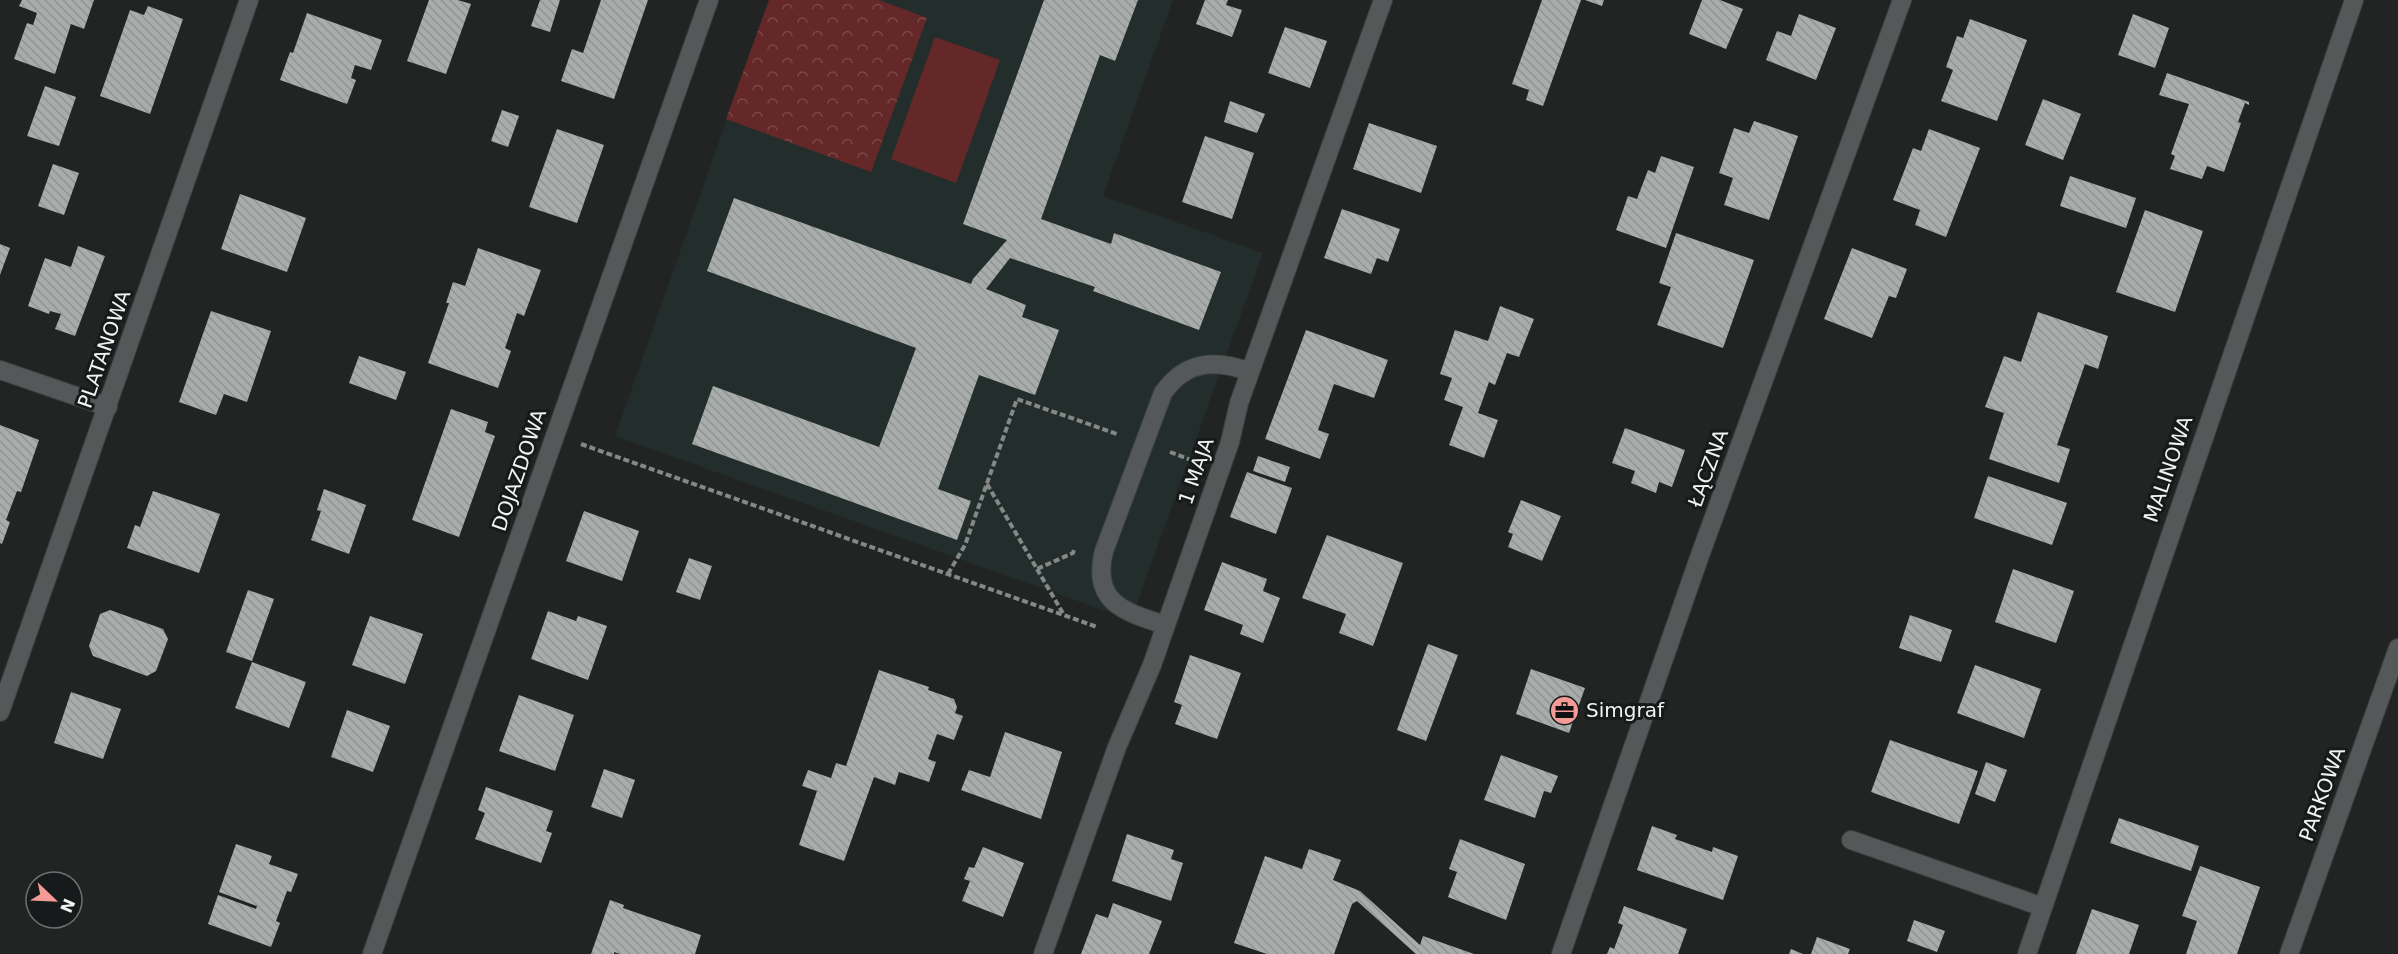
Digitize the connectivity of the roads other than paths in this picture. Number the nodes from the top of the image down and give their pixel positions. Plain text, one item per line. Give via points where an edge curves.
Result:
1 (249, 0) edge
2 (710, 0) edge
3 (1383, 0) edge
4 (1902, 0) edge
5 (2354, 0) edge
6 (0, 370) edge
7 (1250, 372) junction
8 (108, 407) junction
9 (1165, 626) junction
10 (2398, 648) edge
11 (0, 712) edge
12 (1851, 840) dead end
13 (2043, 907) junction
14 (372, 954) edge
15 (1043, 954) edge
16 (1561, 954) edge
17 (2026, 954) edge
18 (2289, 954) edge

1 - 8 street, PLATANOWA
2 - 14 street, DOJAZDOWA
3 - 7 street, 1 MAJA
4 - 16 street, ŁĄCZNA via 1699,558
5 - 13 street, MALINOWA
6 - 8 street
7 - 9 street, 1 MAJA via 1230,442
7 - 9 street via 1215,363 1169,383 1104,551 1101,573 1115,605
8 - 11 street, PLATANOWA
9 - 15 street, 1 MAJA
10 - 18 street, PARKOWA
12 - 13 street
13 - 17 street, MALINOWA

